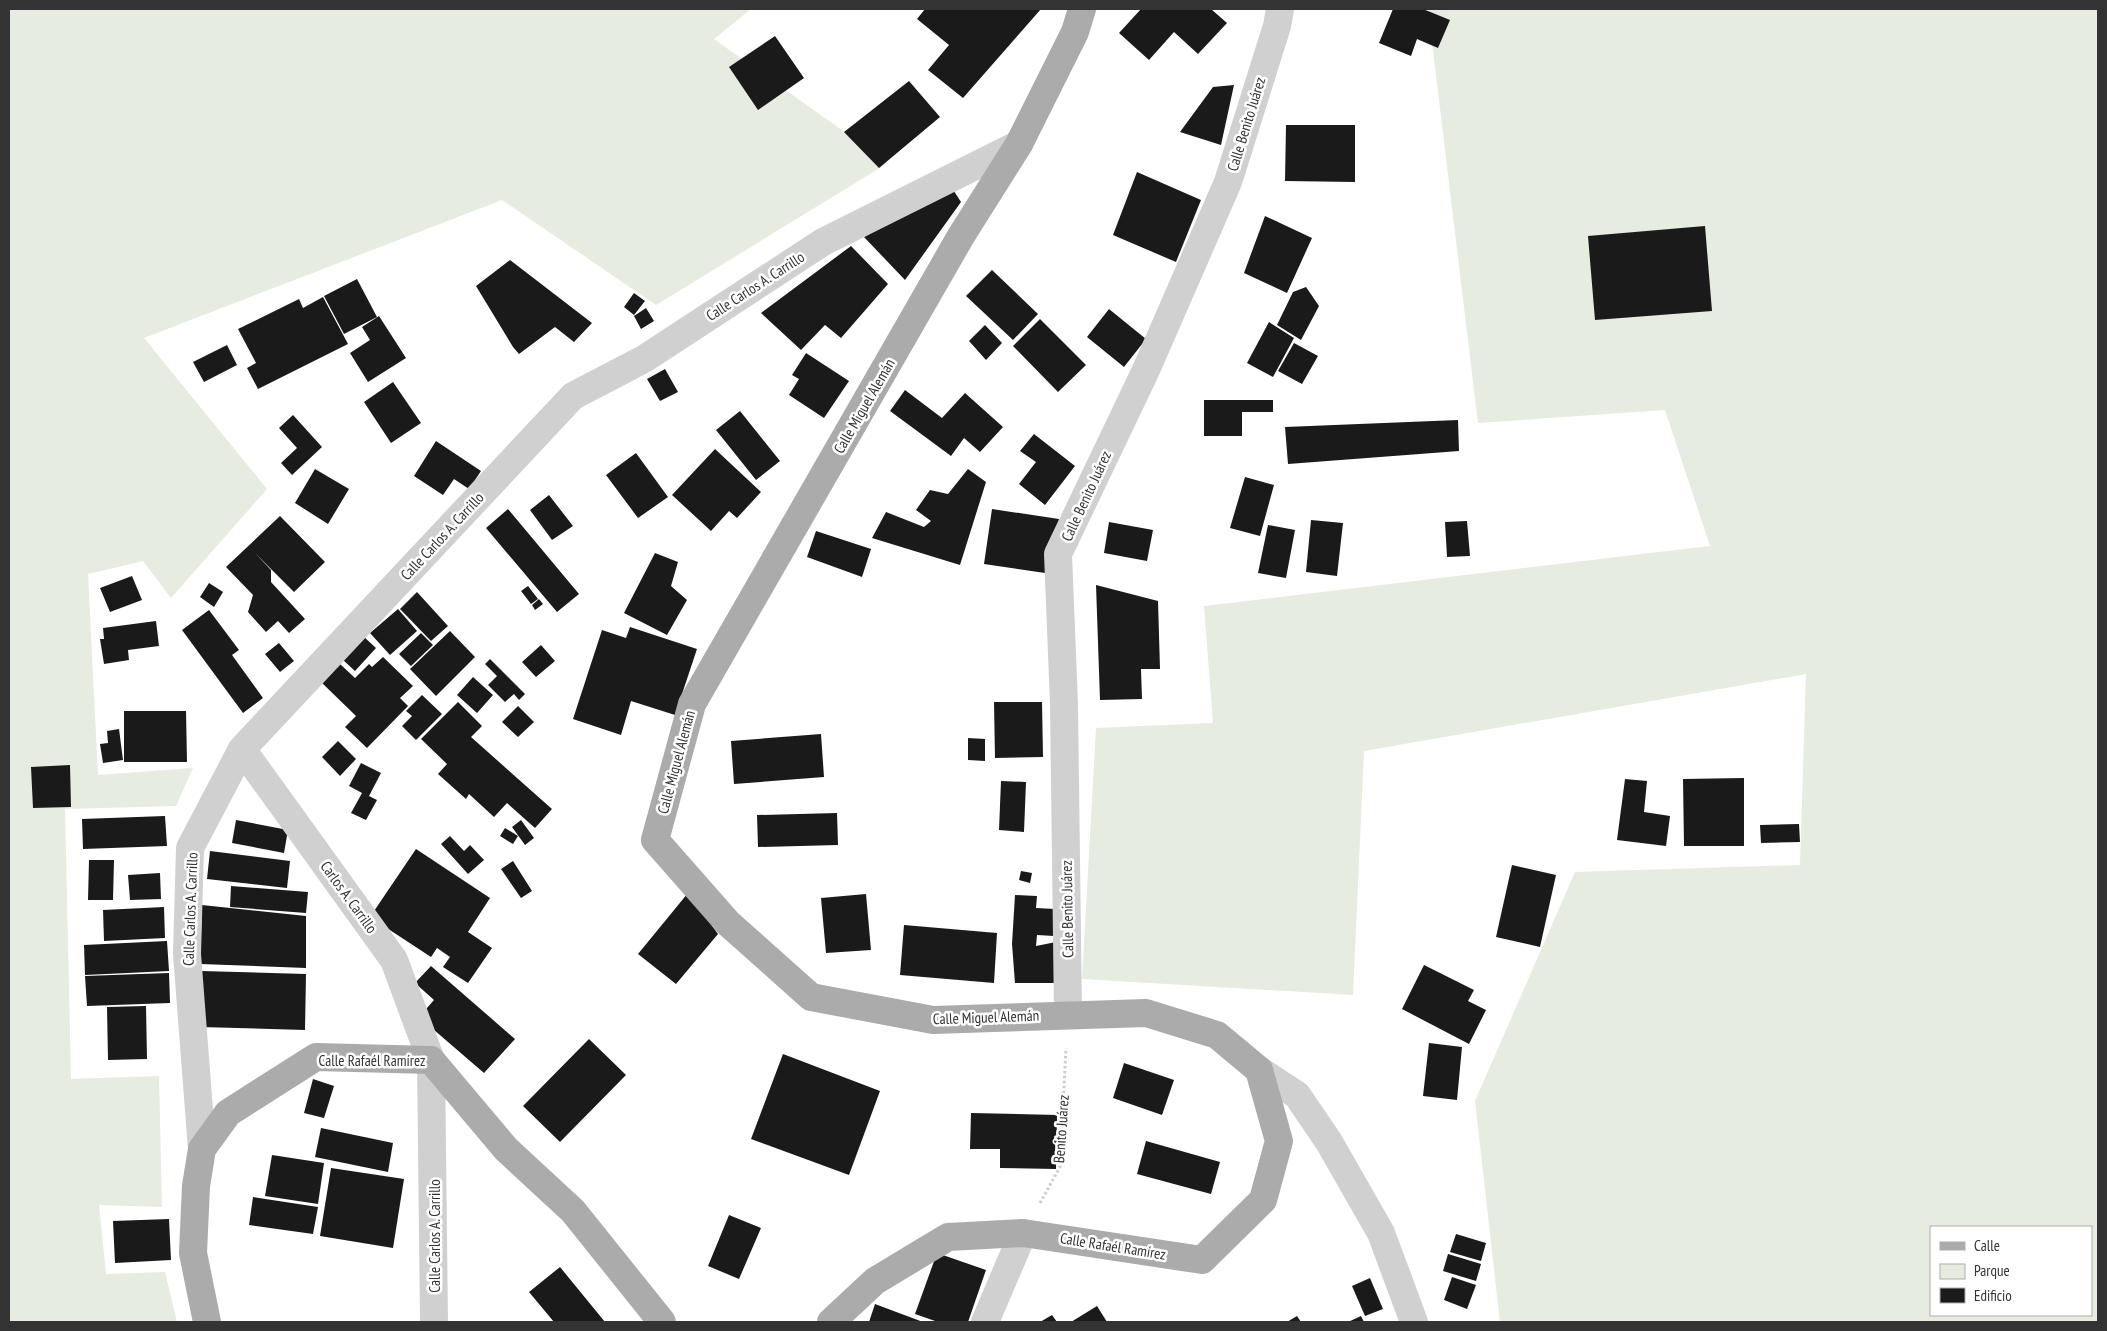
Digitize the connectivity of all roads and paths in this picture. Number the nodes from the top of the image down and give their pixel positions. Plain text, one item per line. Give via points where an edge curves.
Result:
1 (1082, 9) edge
2 (1280, 9) edge
3 (1019, 144) junction
4 (242, 749) junction
5 (1068, 1015) junction
6 (431, 1060) junction
7 (1259, 1070) junction
8 (202, 1149) junction
9 (1023, 1233) junction
10 (207, 1322) edge
11 (434, 1322) edge
12 (662, 1322) edge
13 (831, 1322) edge
14 (985, 1322) edge
15 (1414, 1322) edge

1 - 3 main road, Calle Miguel Alemán via 1076,32
2 - 5 street, Calle Benito Juárez via 1228,182 1146,370 1058,554 1064,704
3 - 4 street, Calle Carlos A. Carrillo via 823,242 644,359 573,396
3 - 5 main road, Calle Miguel Alemán via 961,236 692,704 655,840 728,923 811,997 932,1020
4 - 6 street, Carlos A. Carrillo via 394,960
4 - 8 street, Calle Carlos A. Carrillo via 190,848 187,954
5 - 7 main road, Calle Miguel Alemán via 1146,1014 1217,1034
5 - 9 path, Benito Juárez via 1060,1167
6 - 8 main road, Calle Rafaél Ramírez via 316,1057 228,1113
6 - 11 street, Calle Carlos A. Carrillo
6 - 12 main road, Calle Rafaél Ramírez via 506,1149 574,1211
7 - 9 main road, Calle Rafaél Ramírez via 1279,1141 1263,1200 1202,1260
7 - 15 street via 1297,1095 1329,1142 1381,1233
8 - 10 main road, Calle Rafaél Ramírez via 196,1186 193,1253
9 - 13 main road, Calle Rafaél Ramírez via 948,1237 875,1281
9 - 14 street

